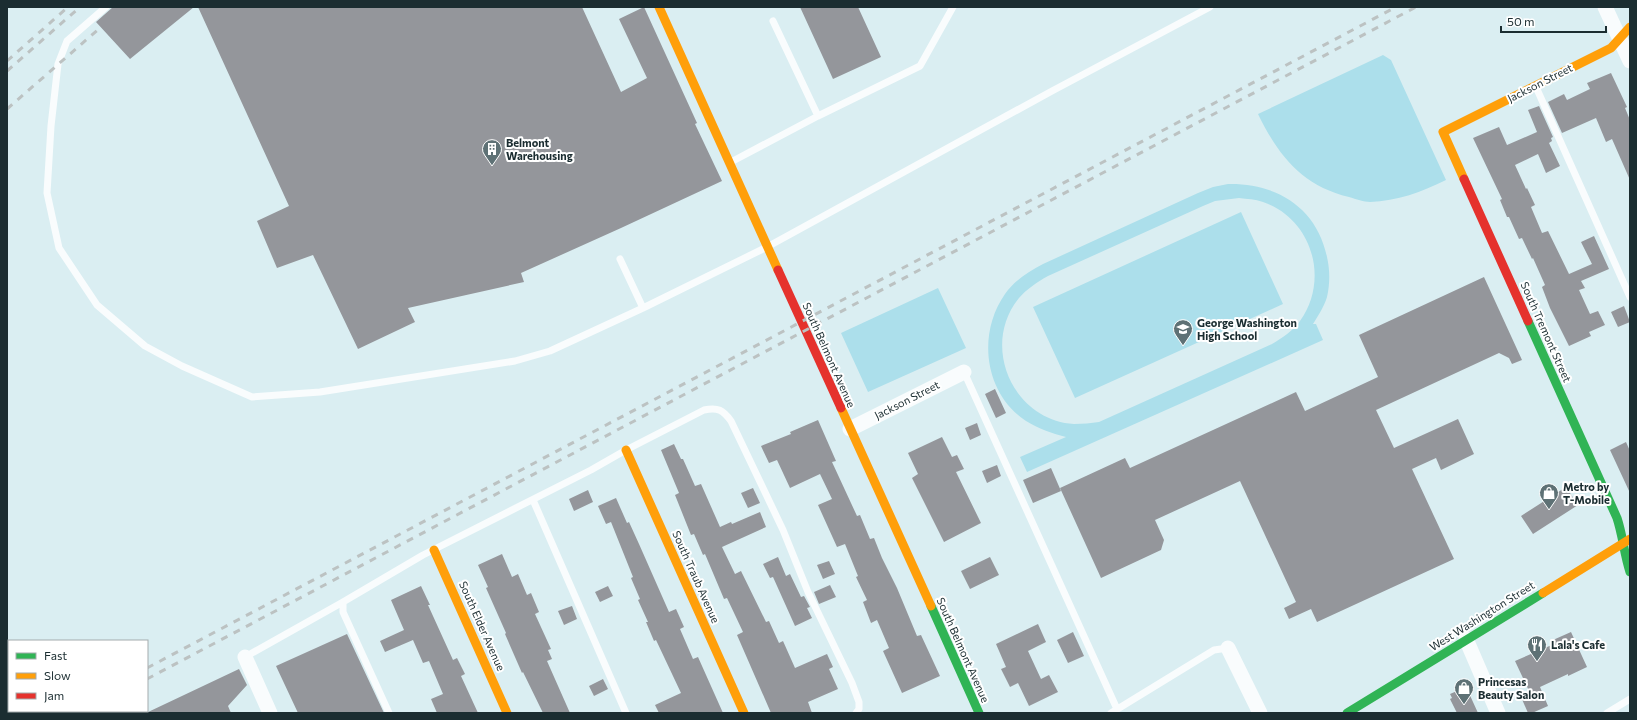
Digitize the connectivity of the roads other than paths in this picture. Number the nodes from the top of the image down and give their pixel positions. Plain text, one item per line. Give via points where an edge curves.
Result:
1 (106, 7) edge
2 (659, 7) edge
3 (953, 7) edge
4 (1206, 7) edge
5 (1210, 7) edge
6 (1605, 7) edge
7 (1198, 12) junction
8 (773, 21) dead end
9 (1630, 27) edge
10 (1620, 39) junction
11 (1630, 61) edge
12 (1535, 86) junction
13 (818, 116) junction
14 (1443, 132) joint
15 (730, 164) junction
16 (767, 247) junction
17 (620, 259) dead end
18 (1630, 297) edge
19 (643, 308) junction
20 (964, 372) joint
21 (850, 429) junction
22 (626, 450) junction
23 (533, 500) junction
24 (1626, 541) edge
25 (434, 550) junction
26 (1630, 572) edge
27 (343, 602) junction
28 (1466, 640) junction
29 (1228, 648) joint
30 (245, 657) joint
31 (1630, 699) edge
32 (1114, 711) edge
33 (270, 713) edge
34 (389, 713) edge
35 (507, 713) edge
36 (626, 713) edge
37 (744, 713) edge
38 (856, 713) edge
39 (979, 713) edge
40 (1260, 713) edge
41 (1346, 713) edge
42 (1498, 713) edge
43 (1607, 713) edge

1 - 19 lane via 67,41 58,64 47,192 59,248 97,305 145,346 182,366 252,397 320,392 515,361 550,351
2 - 15 street, South Belmont Avenue
3 - 13 lane via 920,66
4 - 7 lane
5 - 7 lane
6 - 10 street
7 - 16 lane
8 - 13 lane
9 - 10 street, Jackson Street
10 - 11 street
10 - 12 street, Jackson Street via 1611,48
12 - 14 street, Jackson Street
12 - 18 lane
13 - 15 lane
14 - 24 street, South Tremont Street
15 - 16 street, South Belmont Avenue
16 - 19 lane
16 - 21 street, South Belmont Avenue
17 - 19 lane
20 - 21 street, Jackson Street
20 - 32 lane
21 - 39 street, South Belmont Avenue
22 - 23 lane
22 - 37 street, South Traub Avenue
22 - 38 lane via 704,410 714,408 725,413 777,516 808,592 852,683 859,702 859,710
23 - 25 lane
23 - 36 lane
24 - 26 street, South Tremont Street via 1625,557
24 - 28 street, West Washington Street
25 - 27 lane
25 - 35 street, South Elder Avenue
27 - 30 lane
27 - 34 lane via 343,612
28 - 41 street, West Washington Street
28 - 42 street
29 - 32 lane via 1214,650
29 - 40 street
30 - 33 street
31 - 43 lane

